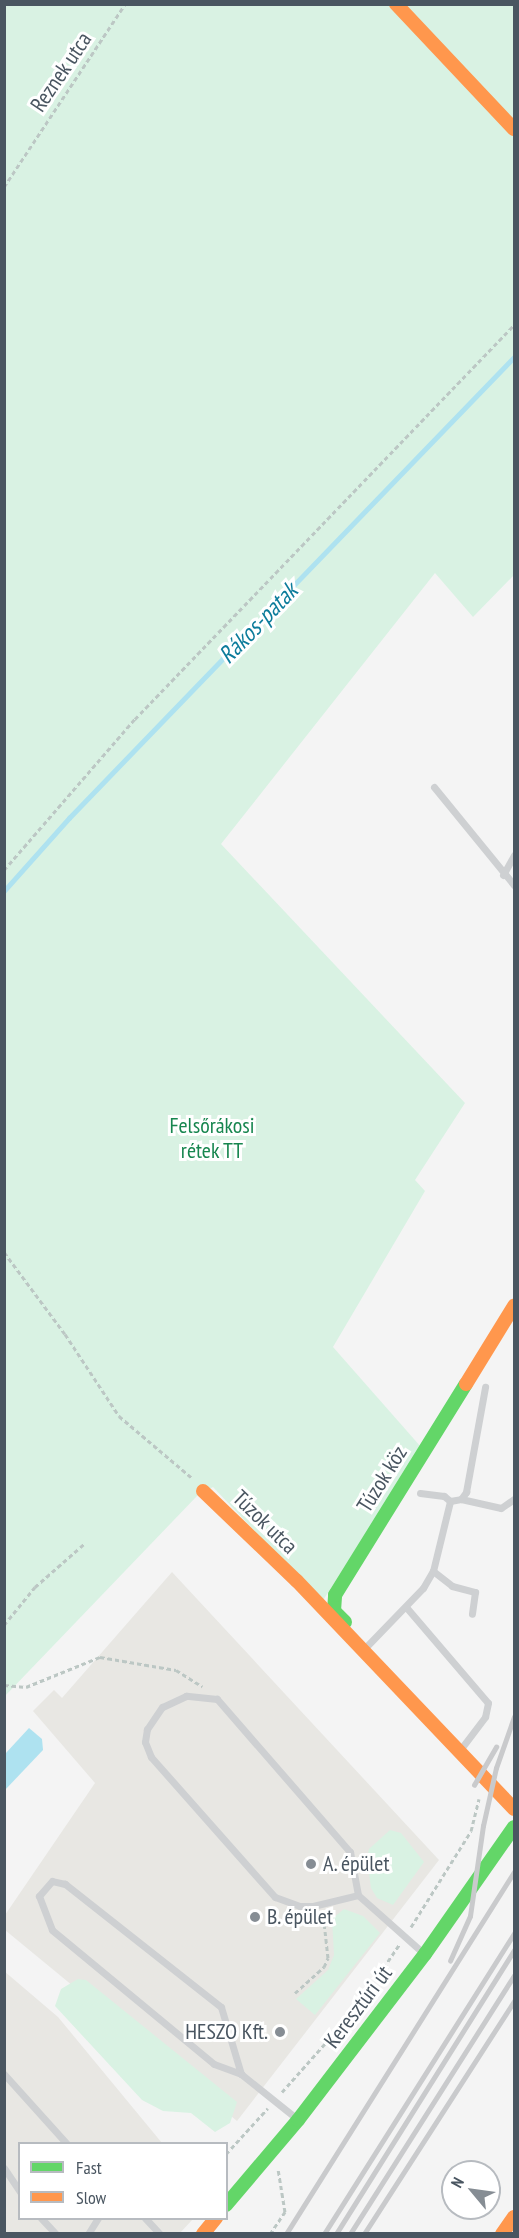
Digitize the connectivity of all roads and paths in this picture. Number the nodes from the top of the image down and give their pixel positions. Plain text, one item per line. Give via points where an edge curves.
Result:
1 (125, 4) edge
2 (396, 4) edge
3 (514, 129) edge
4 (4, 187) edge
5 (514, 325) edge
6 (434, 787) dead end
7 (514, 855) edge
8 (4, 870) edge
9 (503, 875) junction
10 (514, 885) edge
11 (4, 1252) edge
12 (514, 1306) edge
13 (485, 1387) dead end
14 (203, 1491) joint
15 (420, 1493) dead end
16 (461, 1499) junction
17 (514, 1499) edge
18 (450, 1501) junction
19 (84, 1544) dead end
20 (433, 1571) junction
21 (405, 1607) junction
22 (471, 1614) dead end
23 (4, 1625) edge
24 (365, 1648) junction
25 (4, 1685) edge
26 (217, 1699) junction
27 (459, 1752) junction
28 (485, 1779) junction
29 (514, 1809) edge
30 (514, 1827) edge
31 (358, 1895) junction
32 (322, 1904) junction
33 (405, 1937) junction
34 (425, 1954) junction
35 (295, 1993) dead end
36 (4, 2074) edge
37 (242, 2074) junction
38 (274, 2101) junction
39 (298, 2120) junction
40 (65, 2142) edge
41 (272, 2151) junction
42 (228, 2152) edge
43 (4, 2168) edge
44 (18, 2189) edge
45 (228, 2203) edge
46 (514, 2217) edge
47 (43, 2220) edge
48 (97, 2220) edge
49 (147, 2220) edge
50 (214, 2220) edge
51 (56, 2234) edge
52 (88, 2234) edge
53 (160, 2234) edge
54 (203, 2234) edge
55 (270, 2234) edge
56 (502, 2234) edge

1 - 4 path, Reznek utca
2 - 3 street
5 - 8 path via 135,719
6 - 9 lane
7 - 9 lane
9 - 10 lane
11 - 14 path, Túzok utca via 119,1416
12 - 24 street, Túzok köz via 334,1595 334,1611
13 - 16 lane via 466,1492
14 - 24 street, Túzok utca
15 - 18 lane via 444,1496
16 - 17 lane via 501,1508
16 - 18 lane
18 - 20 lane
19 - 23 path via 35,1587
20 - 21 lane
20 - 22 lane via 452,1586 475,1592
21 - 24 lane
21 - 27 lane via 488,1703 485,1717
24 - 27 street, Túzok utca via 381,1671
25 - 26 path via 26,1687 100,1657 176,1670 195,1679
26 - 31 lane via 350,1852
26 - 32 lane via 186,1696 162,1707 147,1729 145,1742 151,1757 275,1897 300,1906
27 - 28 street, Túzok utca
28 - 29 street, Túzok utca
28 - 33 path via 471,1831
30 - 34 street, Keresztúri út
31 - 32 lane
31 - 33 lane
32 - 35 path via 327,1958 324,1967
33 - 34 lane
33 - 38 path via 354,2011
34 - 39 street, Keresztúri út
36 - 40 lane
37 - 37 lane via 214,2064 52,1930 39,1896 52,1881 65,1884 221,2007
37 - 38 lane
38 - 39 lane
38 - 42 path
39 - 41 street, Keresztúri út
41 - 45 street, Keresztúri út
41 - 55 path via 286,2202 285,2212
43 - 44 lane
46 - 56 street
47 - 51 lane
48 - 52 lane
49 - 53 lane
50 - 54 street

